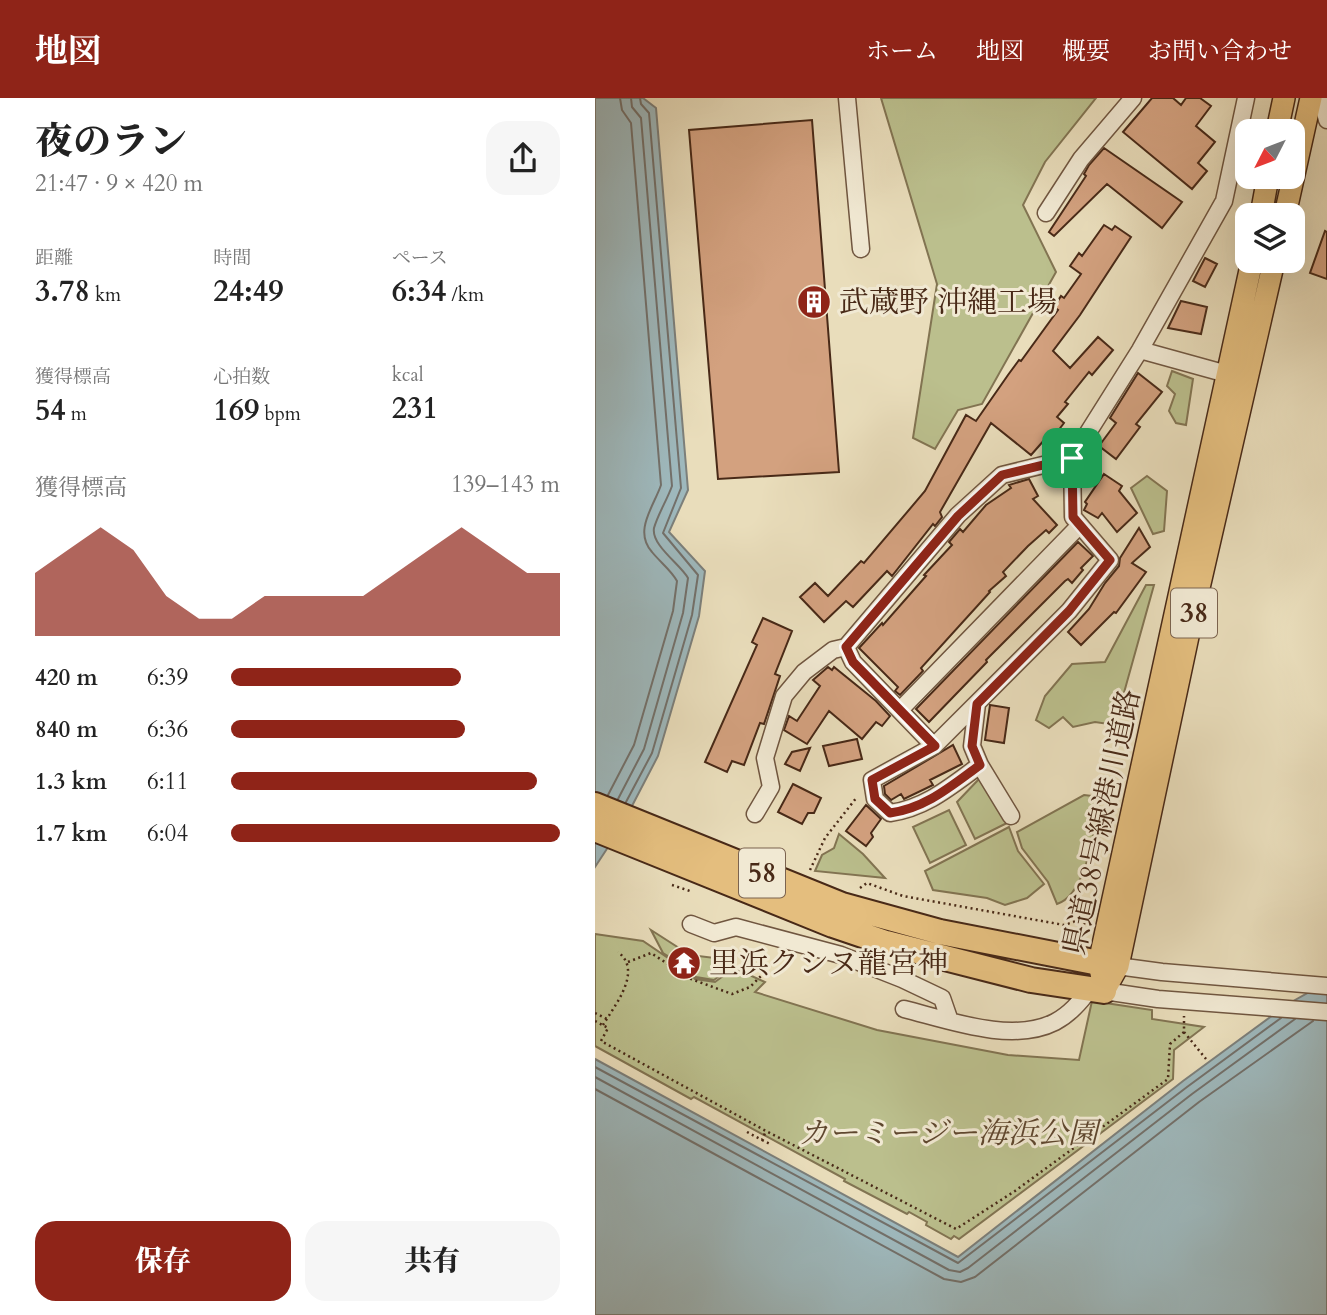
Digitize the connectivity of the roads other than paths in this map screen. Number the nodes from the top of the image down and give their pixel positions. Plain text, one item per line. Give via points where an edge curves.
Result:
1 (847, 98) edge
2 (1133, 98) edge
3 (1246, 98) edge
4 (1284, 98) edge
5 (1311, 98) edge
6 (1321, 98) edge
7 (1280, 119) edge
8 (1327, 120) edge
9 (1288, 203) edge
10 (1046, 213) dead end
11 (861, 249) dead end
12 (1249, 273) edge
13 (1272, 273) edge
14 (1140, 349) junction
15 (1227, 374) junction
16 (1072, 458) junction
17 (1080, 525) junction
18 (846, 647) junction
19 (977, 704) junction
20 (900, 710) junction
21 (935, 746) junction
22 (980, 765) junction
23 (595, 805) edge
24 (755, 814) dead end
25 (1011, 816) dead end
26 (595, 829) edge
27 (679, 852) junction
28 (691, 924) dead end
29 (1108, 964) junction
30 (1327, 986) edge
31 (1097, 990) junction
32 (904, 1009) dead end
33 (1327, 1012) edge
34 (950, 1021) junction

1 - 11 street
2 - 10 street via 1081,159
3 - 14 street via 1224,201
4 - 7 main road
5 - 9 main road
6 - 8 street
12 - 15 main road, 県道38号線港川道路 / 38
13 - 29 main road, 県道38号線港川道路 / 38
14 - 15 street
14 - 16 street
15 - 29 main road, 県道38号線港川道路 / 38
16 - 17 street via 1073,517
16 - 18 street via 1002,475 958,516
17 - 19 street via 1110,560 1069,611
17 - 20 street
18 - 20 street via 853,662
18 - 24 street via 833,650 804,671 784,696 765,758 771,786
19 - 21 street
19 - 22 street via 972,746
20 - 21 street
21 - 22 street via 872,780 875,799 890,813 939,796
22 - 25 street
23 - 27 highway, 58
26 - 27 highway, 58
27 - 29 highway, 58 via 940,932
27 - 31 highway, 58 via 833,925 885,943 1020,977
28 - 34 street via 715,933 736,928 841,955 942,998
29 - 30 street
29 - 31 main road, 県道38号線港川道路 / 38
31 - 33 street
31 - 34 street via 1052,1024 1004,1031
32 - 34 street

